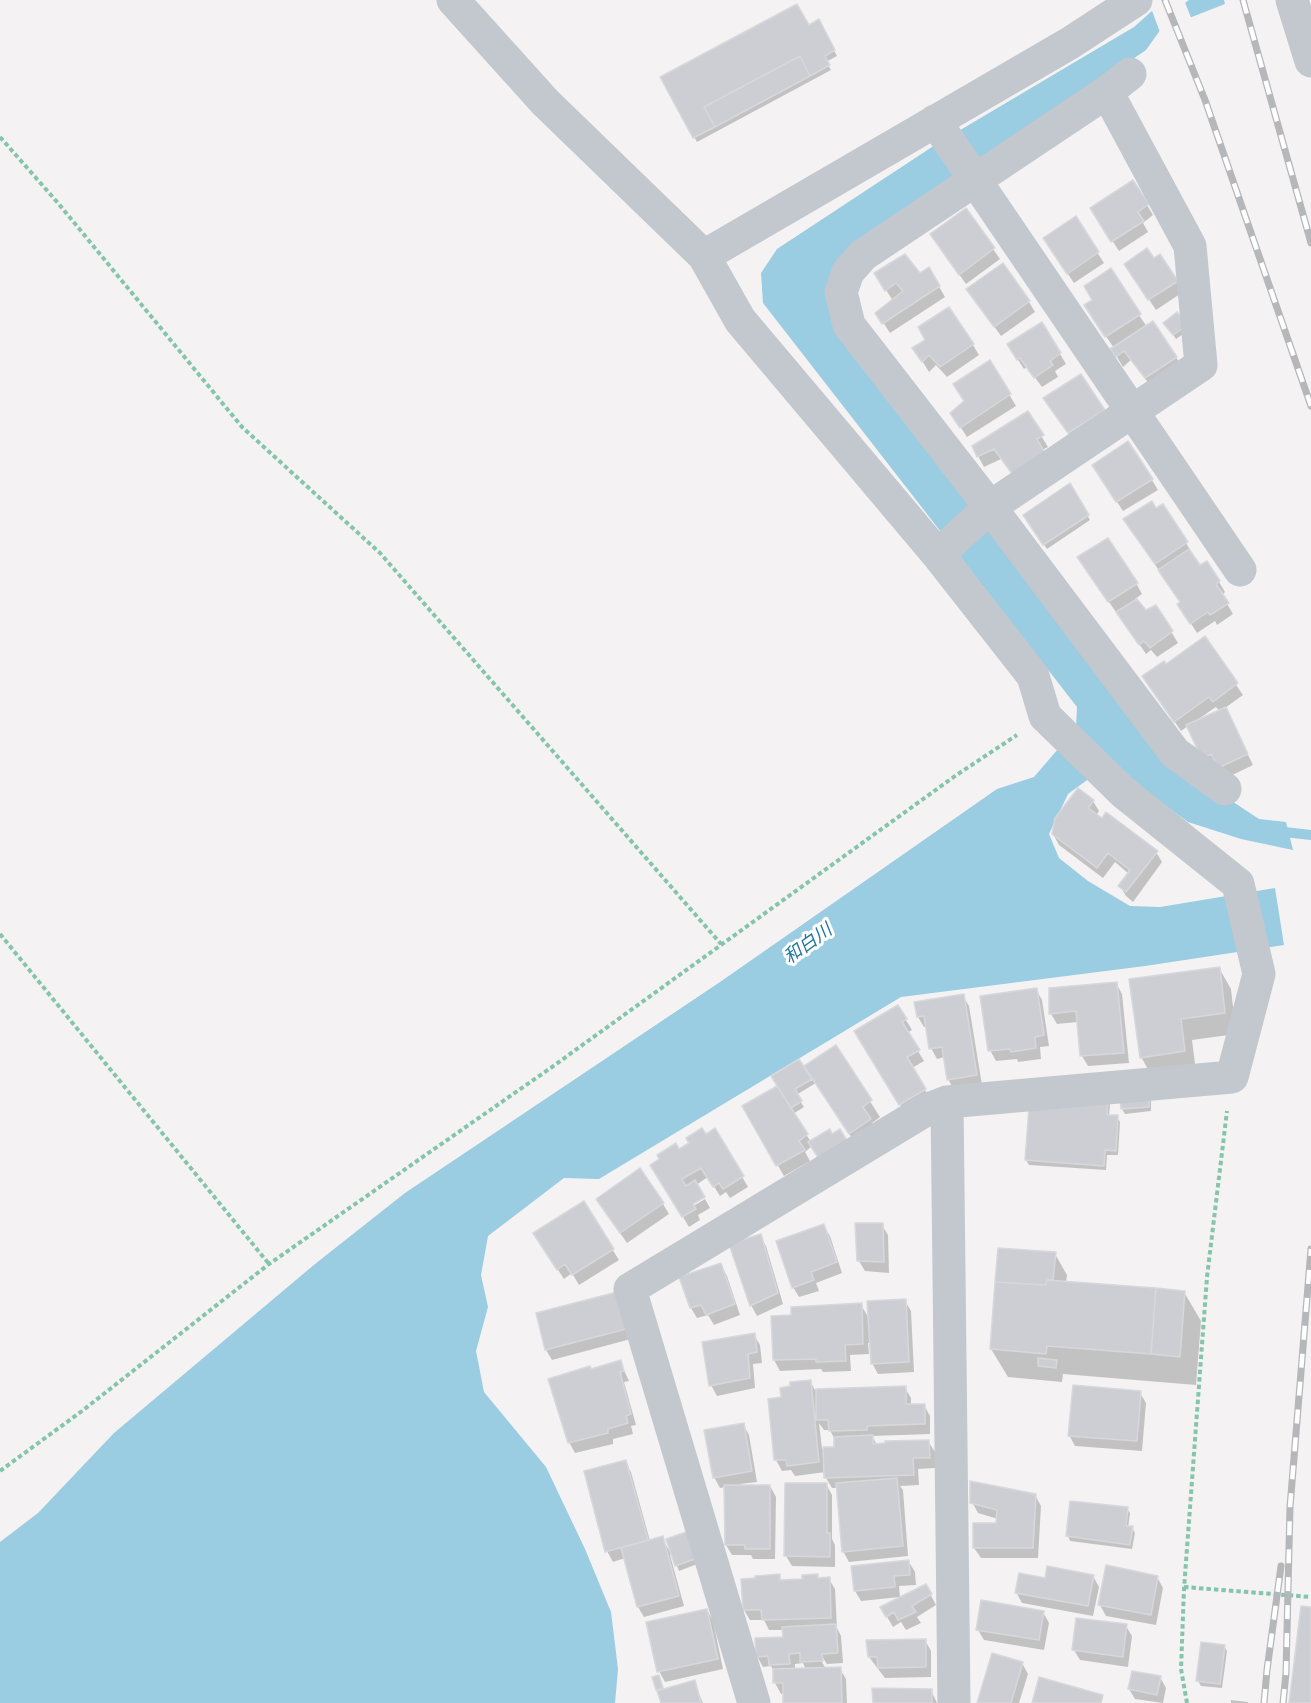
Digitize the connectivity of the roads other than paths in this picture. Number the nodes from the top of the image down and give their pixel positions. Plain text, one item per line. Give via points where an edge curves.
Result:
1 (453, 0) edge
2 (1136, 0) edge
3 (1292, 0) edge
4 (1311, 61) edge
5 (935, 121) junction
6 (975, 179) junction
7 (704, 256) junction
8 (1132, 411) junction
9 (990, 507) junction
10 (938, 555) junction
11 (1240, 570) dead end
12 (1225, 789) dead end
13 (947, 1102) junction
14 (754, 1703) edge
15 (954, 1703) edge

1 - 7 street via 545,102
2 - 5 street
3 - 4 street
5 - 6 street
5 - 7 street
6 - 8 street
6 - 8 street via 1118,83 1190,246 1201,365
6 - 9 street via 863,255 848,272 841,292 849,325
7 - 10 street via 740,320
8 - 9 street
8 - 11 street
9 - 10 street
9 - 12 street via 1175,753
10 - 13 street via 1033,676 1045,716 1123,792 1238,884 1259,974 1232,1077
13 - 14 street via 926,1110 630,1288
13 - 15 street

